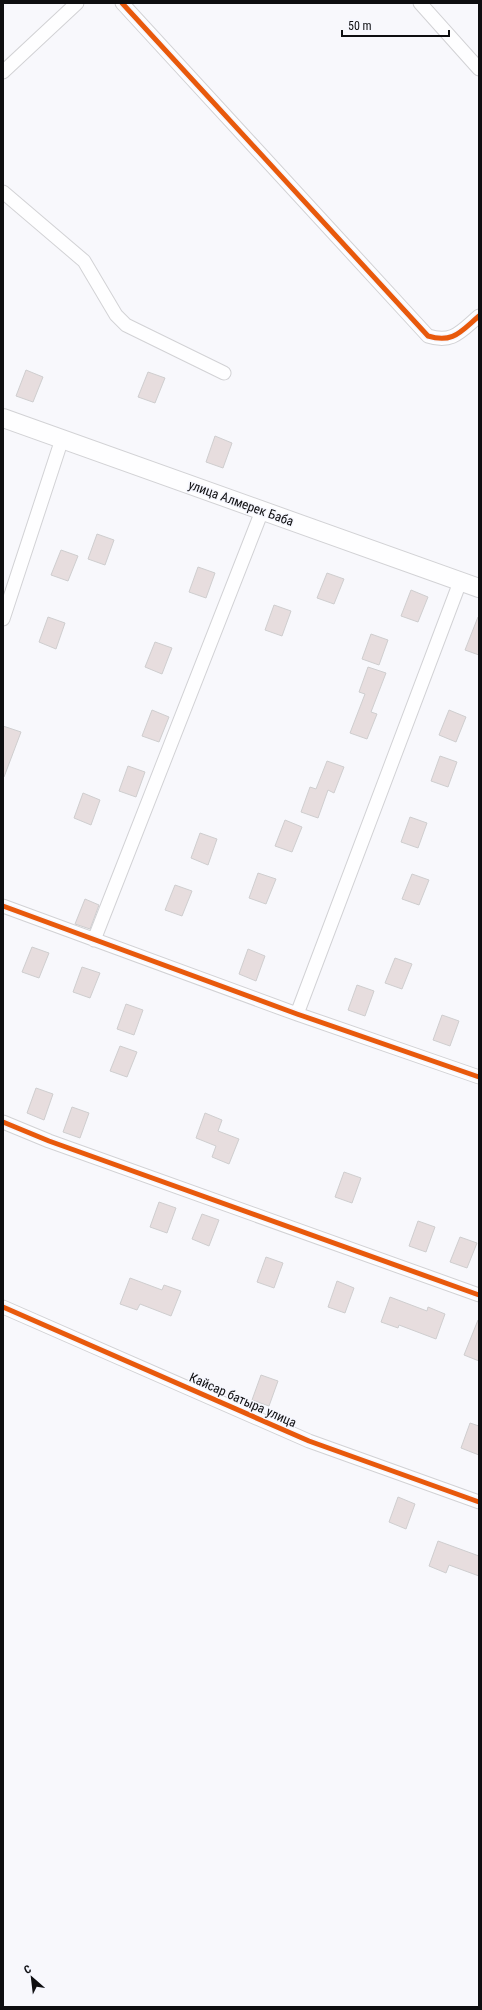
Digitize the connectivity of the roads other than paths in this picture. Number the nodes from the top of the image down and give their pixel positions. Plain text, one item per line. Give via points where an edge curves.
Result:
1 (77, 3) edge
2 (122, 3) edge
3 (420, 3) edge
4 (479, 69) edge
5 (3, 72) edge
6 (3, 192) edge
7 (479, 316) edge
8 (224, 373) dead end
9 (3, 418) edge
10 (62, 439) junction
11 (262, 511) junction
12 (460, 582) junction
13 (479, 588) edge
14 (3, 619) edge
15 (3, 906) edge
16 (94, 940) junction
17 (297, 1014) junction
18 (479, 1077) edge
19 (3, 1122) edge
20 (479, 1294) edge
21 (3, 1307) edge
22 (479, 1502) edge

1 - 5 street
2 - 7 street via 428,336 451,339
3 - 4 street
6 - 8 street via 84,261 116,315 126,325
9 - 10 street, улица Алмерек Баба
10 - 11 street, улица Алмерек Баба
10 - 14 street
11 - 12 street, улица Алмерек Баба
11 - 16 street
12 - 13 street, улица Алмерек Баба
12 - 17 street
15 - 16 street
16 - 17 street
17 - 18 street
19 - 20 street via 49,1141
21 - 22 street, Кайсар батыра улица via 310,1441

